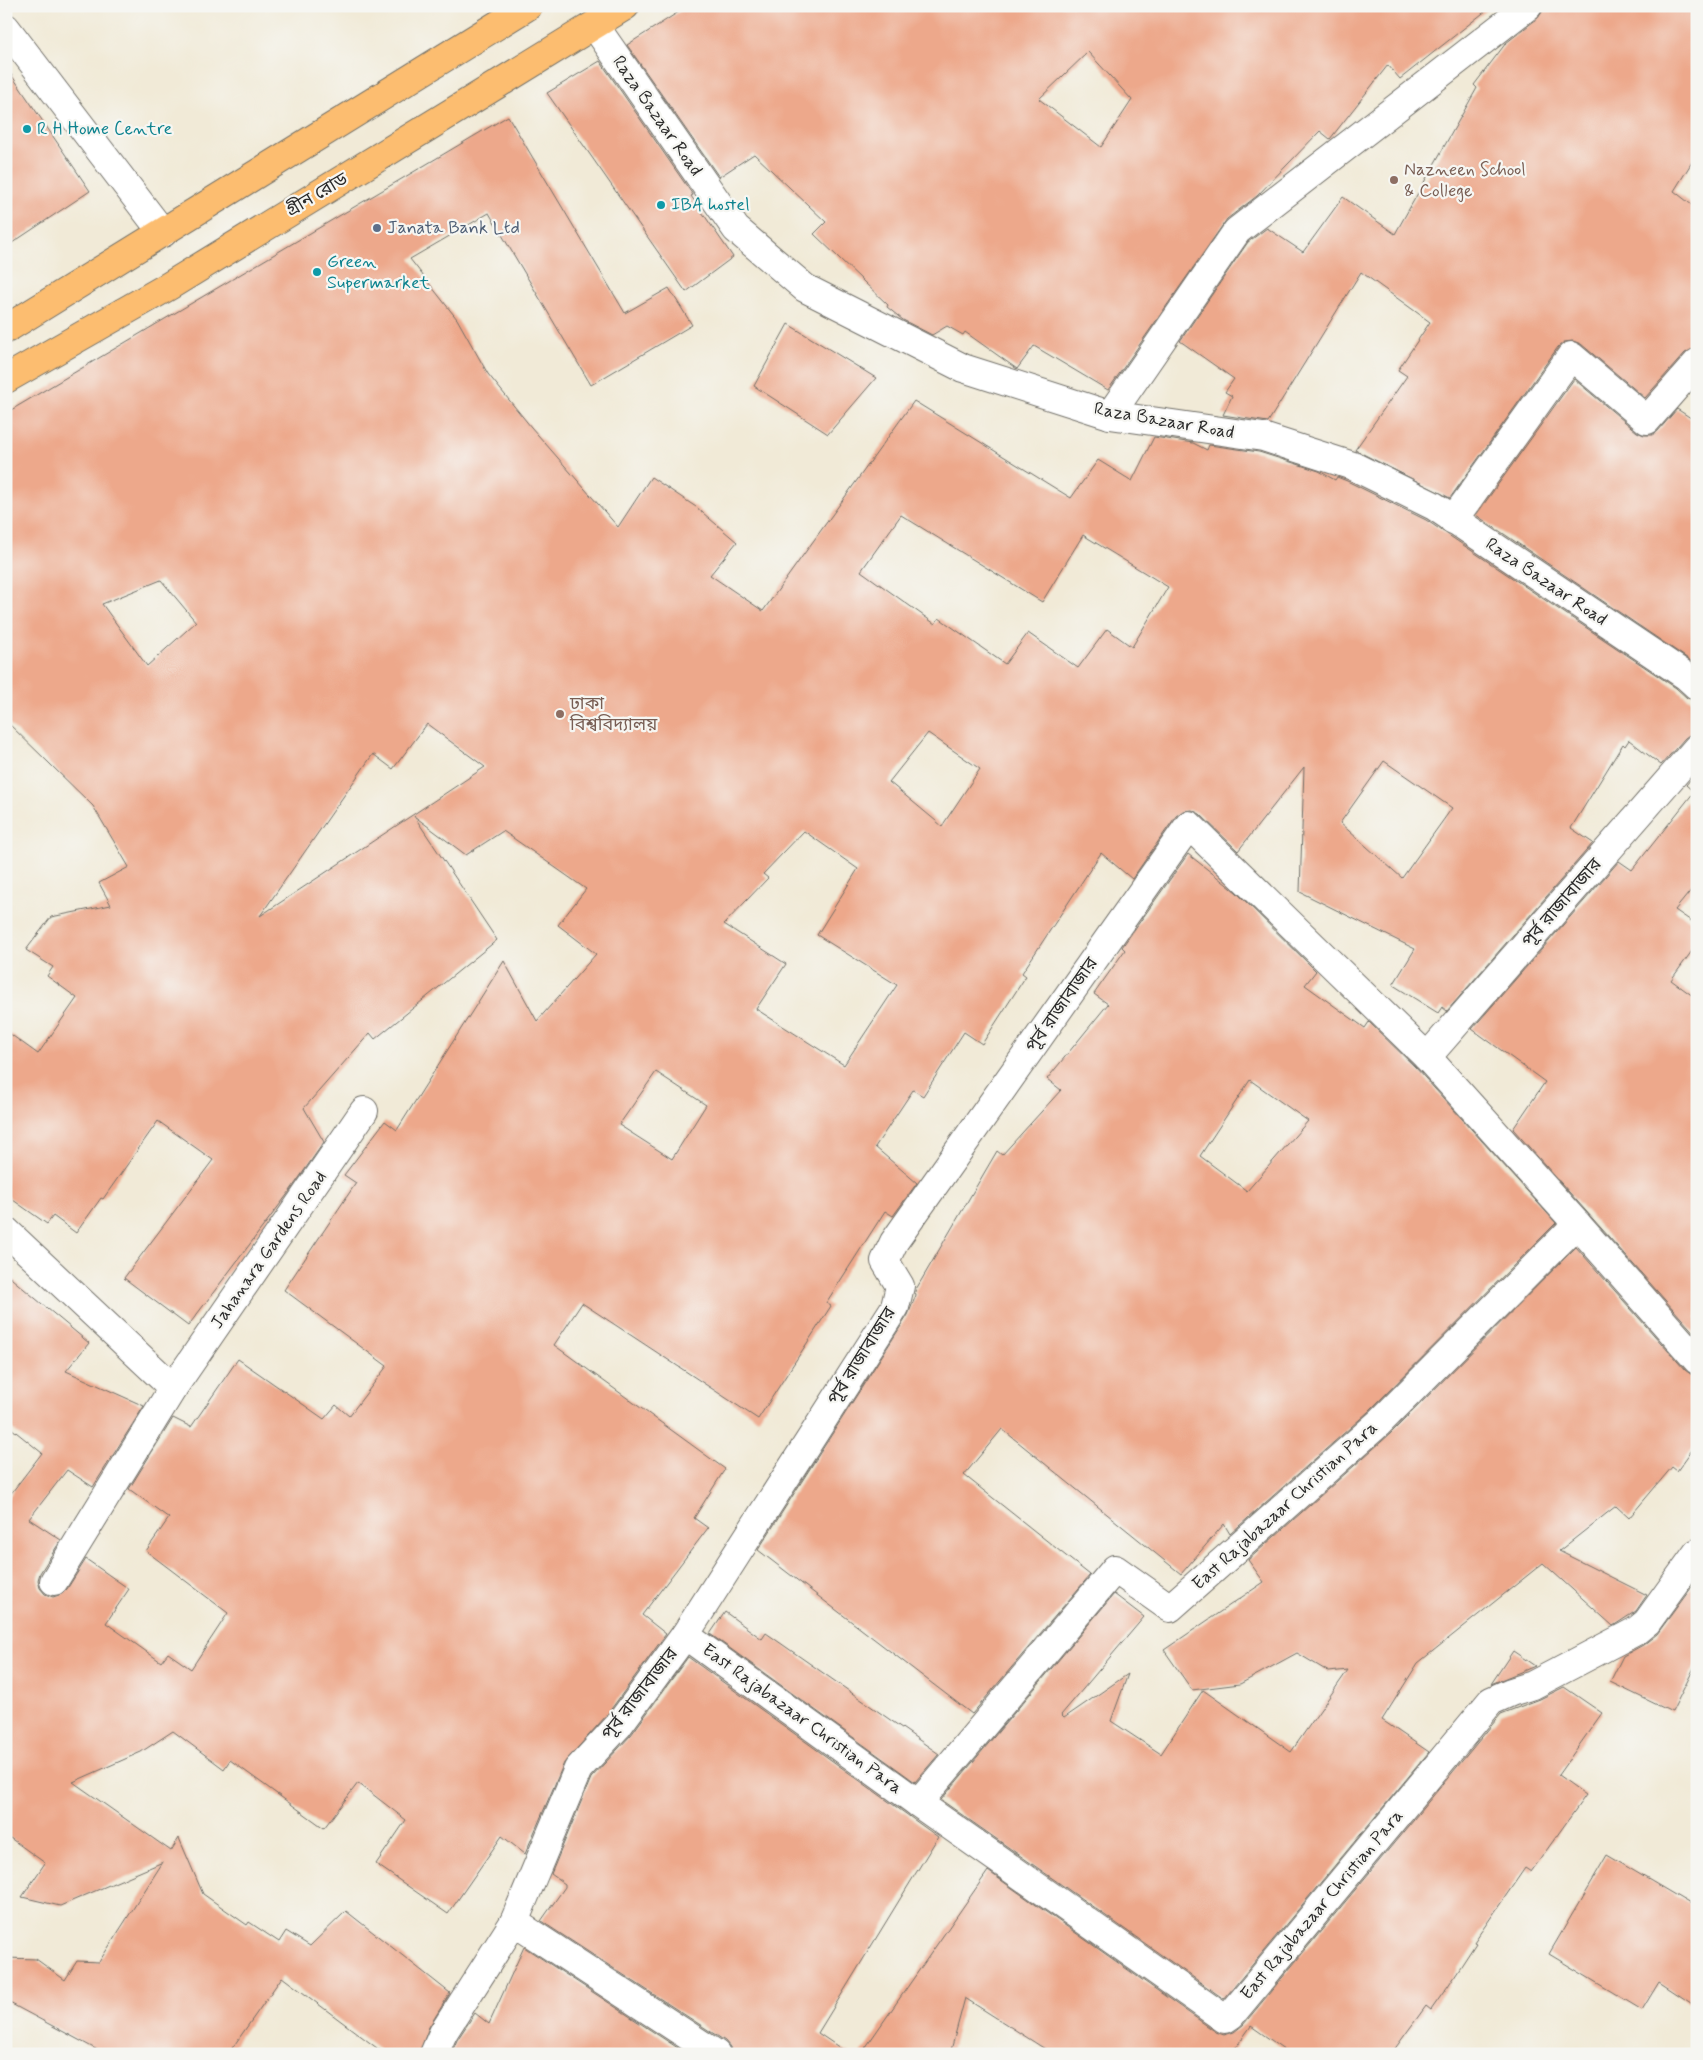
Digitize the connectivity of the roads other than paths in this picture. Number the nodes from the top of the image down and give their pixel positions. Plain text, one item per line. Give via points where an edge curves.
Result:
1 (528, 6) edge
2 (625, 6) edge
3 (1528, 6) edge
4 (595, 26) junction
5 (6, 28) edge
6 (163, 233) junction
7 (6, 329) edge
8 (1697, 363) edge
9 (6, 380) edge
10 (1110, 415) junction
11 (1453, 520) junction
12 (1697, 686) edge
13 (1697, 748) edge
14 (1427, 1056) junction
15 (364, 1111) dead end
16 (1578, 1224) junction
17 (6, 1231) edge
18 (1697, 1360) edge
19 (173, 1388) junction
20 (1697, 1553) edge
21 (54, 1581) dead end
22 (685, 1635) junction
23 (918, 1803) junction
24 (514, 1922) junction
25 (434, 2054) edge
26 (716, 2054) edge

1 - 6 main road
2 - 4 main road, গ্রীন রোড
3 - 10 street via 1237,231
4 - 9 main road, গ্রীন রোড via 168,286
4 - 10 street, Raza Bazaar Road via 736,229 805,288 963,368
5 - 6 street
6 - 7 main road
8 - 11 street via 1647,420 1571,356
10 - 11 street, Raza Bazaar Road via 1263,437 1353,466 1434,506
11 - 12 street, Raza Bazaar Road
13 - 14 street, পূর্ব রাজাবাজার
14 - 16 street, পূর্ব রাজাবাজার
14 - 22 street, পূর্ব রাজাবাজার via 1189,825 894,1242 885,1262 900,1286 895,1307
15 - 19 street, Jahanara Gardens Road
16 - 18 street, পূর্ব রাজাবাজার
16 - 23 street, East Rajabazaar Christian Para via 1379,1423 1170,1608 1115,1569
17 - 19 street
19 - 21 street, Jahanara Gardens Road
20 - 23 street, East Rajabazaar Christian Para via 1636,1631 1533,1685 1491,1701 1225,2019
22 - 23 street, East Rajabazaar Christian Para
22 - 24 street, পূর্ব রাজাবাজার via 618,1726 578,1769
24 - 25 street, পূর্ব রাজাবাজার
24 - 26 street

